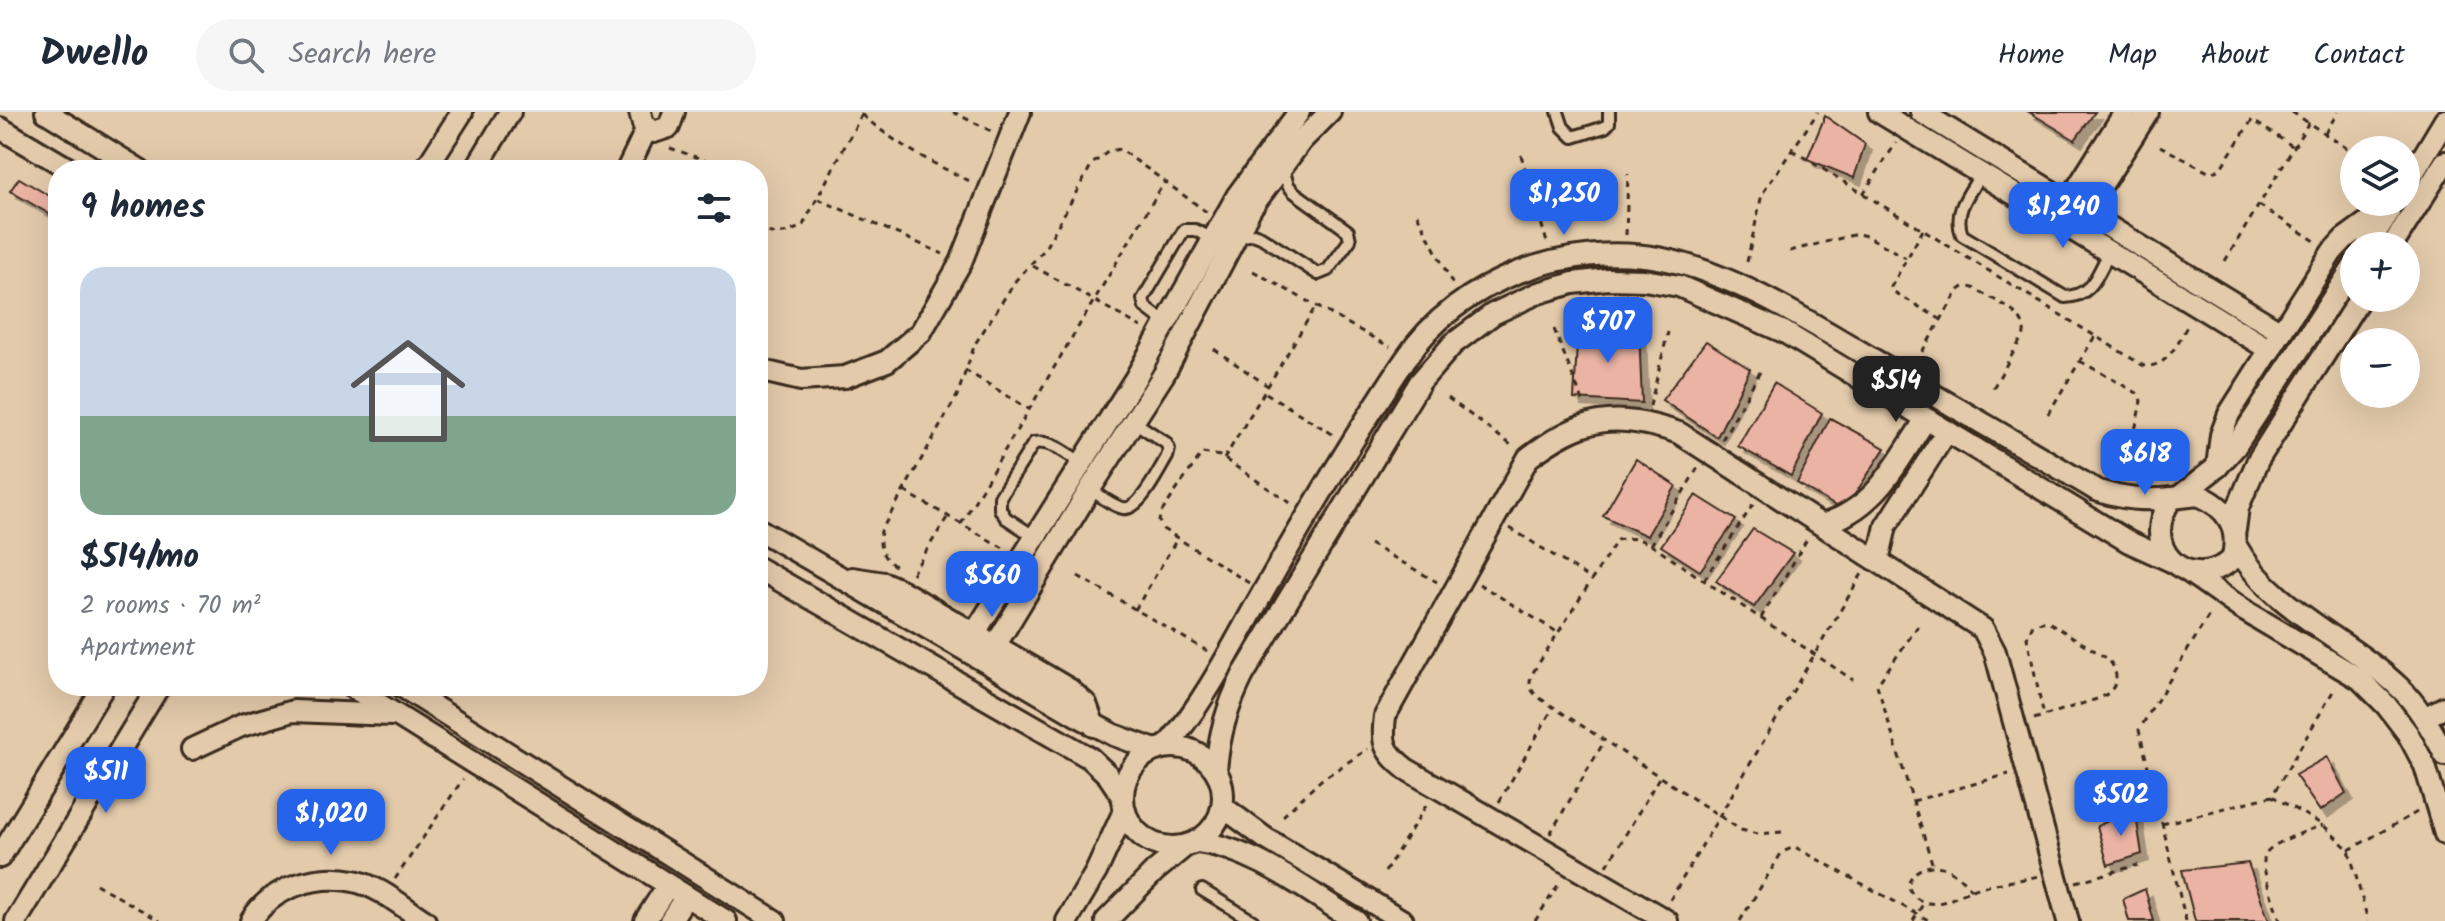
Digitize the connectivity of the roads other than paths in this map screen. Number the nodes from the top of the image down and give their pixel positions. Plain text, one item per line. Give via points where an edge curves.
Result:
1 (46, 112) edge
2 (462, 112) edge
3 (510, 112) edge
4 (674, 112) edge
5 (1020, 112) edge
6 (1299, 112) edge
7 (1330, 112) edge
8 (1558, 112) edge
9 (1609, 112) edge
10 (1879, 112) edge
11 (1921, 112) edge
12 (2125, 112) edge
13 (2148, 112) edge
14 (2445, 120) edge
15 (640, 122) edge
16 (0, 128) edge
17 (54, 160) edge
18 (124, 160) edge
19 (431, 160) edge
20 (481, 160) edge
21 (630, 160) edge
22 (2420, 162) edge
23 (2445, 162) edge
24 (1283, 166) junction
25 (1981, 174) junction
26 (2076, 207) junction
27 (2376, 216) edge
28 (2065, 226) junction
29 (2401, 232) edge
30 (1225, 237) junction
31 (2109, 253) junction
32 (2340, 287) edge
33 (2351, 312) edge
34 (1162, 330) junction
35 (2281, 332) junction
36 (2270, 350) junction
37 (768, 372) edge
38 (1926, 419) junction
39 (1133, 421) junction
40 (1947, 431) junction
41 (1082, 463) junction
42 (2217, 467) junction
43 (1090, 489) junction
44 (2176, 497) junction
45 (1820, 524) junction
46 (768, 535) edge
47 (1035, 537) junction
48 (2235, 538) junction
49 (1875, 559) junction
50 (2180, 566) junction
51 (768, 574) edge
52 (843, 578) junction
53 (974, 634) junction
54 (995, 646) junction
55 (98, 696) edge
56 (153, 696) edge
57 (366, 696) edge
58 (417, 696) edge
59 (2445, 707) edge
60 (397, 715) junction
61 (2424, 718) junction
62 (1094, 726) junction
63 (1161, 748) junction
64 (192, 749) dead end
65 (2445, 755) edge
66 (1216, 770) junction
67 (1123, 804) junction
68 (1223, 807) junction
69 (2445, 834) edge
70 (1191, 844) junction
71 (0, 857) edge
72 (668, 885) junction
73 (1202, 890) dead end
74 (686, 896) junction
75 (1664, 919) edge
76 (16, 921) edge
77 (251, 921) edge
78 (425, 921) edge
79 (645, 921) edge
80 (670, 921) edge
81 (726, 921) edge
82 (775, 921) edge
83 (1067, 921) edge
84 (1106, 921) edge
85 (1253, 921) edge
86 (1356, 921) edge
87 (1403, 921) edge
88 (2068, 921) edge

1 - 18 street
2 - 19 street
3 - 20 street
4 - 15 street via 669,127 654,132
5 - 37 street via 961,262 921,332 887,361 845,377 801,380
6 - 30 street via 1237,196
7 - 24 street
8 - 9 lane via 1573,137 1605,127
10 - 25 street
11 - 26 street
12 - 26 street
13 - 26 street
14 - 22 street
15 - 21 street
16 - 17 street
23 - 29 street
24 - 30 street
24 - 30 lane via 1294,192 1348,231 1350,240 1328,270 1318,274 1261,237
25 - 28 street
25 - 31 lane via 1959,213 1962,235 2065,297 2089,290
26 - 28 street
26 - 35 street
27 - 35 street via 2332,252
28 - 31 street
30 - 34 street
30 - 34 lane via 1184,230 1143,299
30 - 39 street via 1164,374
31 - 36 street
32 - 42 street
33 - 48 street via 2258,460 2238,507
34 - 41 street
35 - 36 street
36 - 42 street via 2224,424
38 - 40 street
38 - 45 street via 1875,494 1851,514
38 - 66 street via 1784,332 1679,286 1620,279 1573,283 1493,314 1453,344 1412,395 1243,675 1228,705
39 - 43 street
39 - 43 lane via 1166,443 1167,457 1128,509
40 - 49 street via 1886,526
40 - 50 street via 2129,542
41 - 47 street
41 - 47 lane via 1052,445 1034,443 1000,497 1000,509
42 - 44 street
43 - 54 street
44 - 48 street via 2198,495 2214,502 2227,514
44 - 50 street via 2163,510 2159,537 2164,551
44 - 63 street via 2146,501 2096,490 1794,313 1714,276 1664,259 1626,255 1552,261 1505,278 1462,303 1407,357 1208,692
45 - 49 street
45 - 75 street via 1679,433 1647,422 1592,422 1557,436 1528,458 1385,716 1382,740 1390,757
46 - 52 street
47 - 53 street
48 - 50 street via 2232,560 2222,567 2211,572
48 - 61 street via 2259,580 2370,662 2402,689
49 - 88 street via 1983,629 1995,652
50 - 69 street via 2360,679 2386,705 2425,766
51 - 67 street via 1090,758 1108,775
52 - 53 street via 884,583
52 - 62 street
53 - 54 street
54 - 62 street via 1078,696
55 - 71 street
56 - 76 street
57 - 60 street
58 - 82 street
59 - 61 street
60 - 64 street via 293,711 241,726
60 - 72 street
61 - 65 street
62 - 63 street
63 - 66 street via 1185,748
63 - 67 street via 1138,760 1127,776
66 - 68 street
67 - 70 street via 1133,828 1147,841 1165,848
67 - 83 street via 1096,872
68 - 70 street via 1215,827
68 - 87 street
70 - 84 street via 1155,871
70 - 86 street via 1242,852
72 - 74 street
72 - 79 street
73 - 85 lane
74 - 80 street
74 - 81 street
77 - 78 street via 283,890 319,878 356,881

